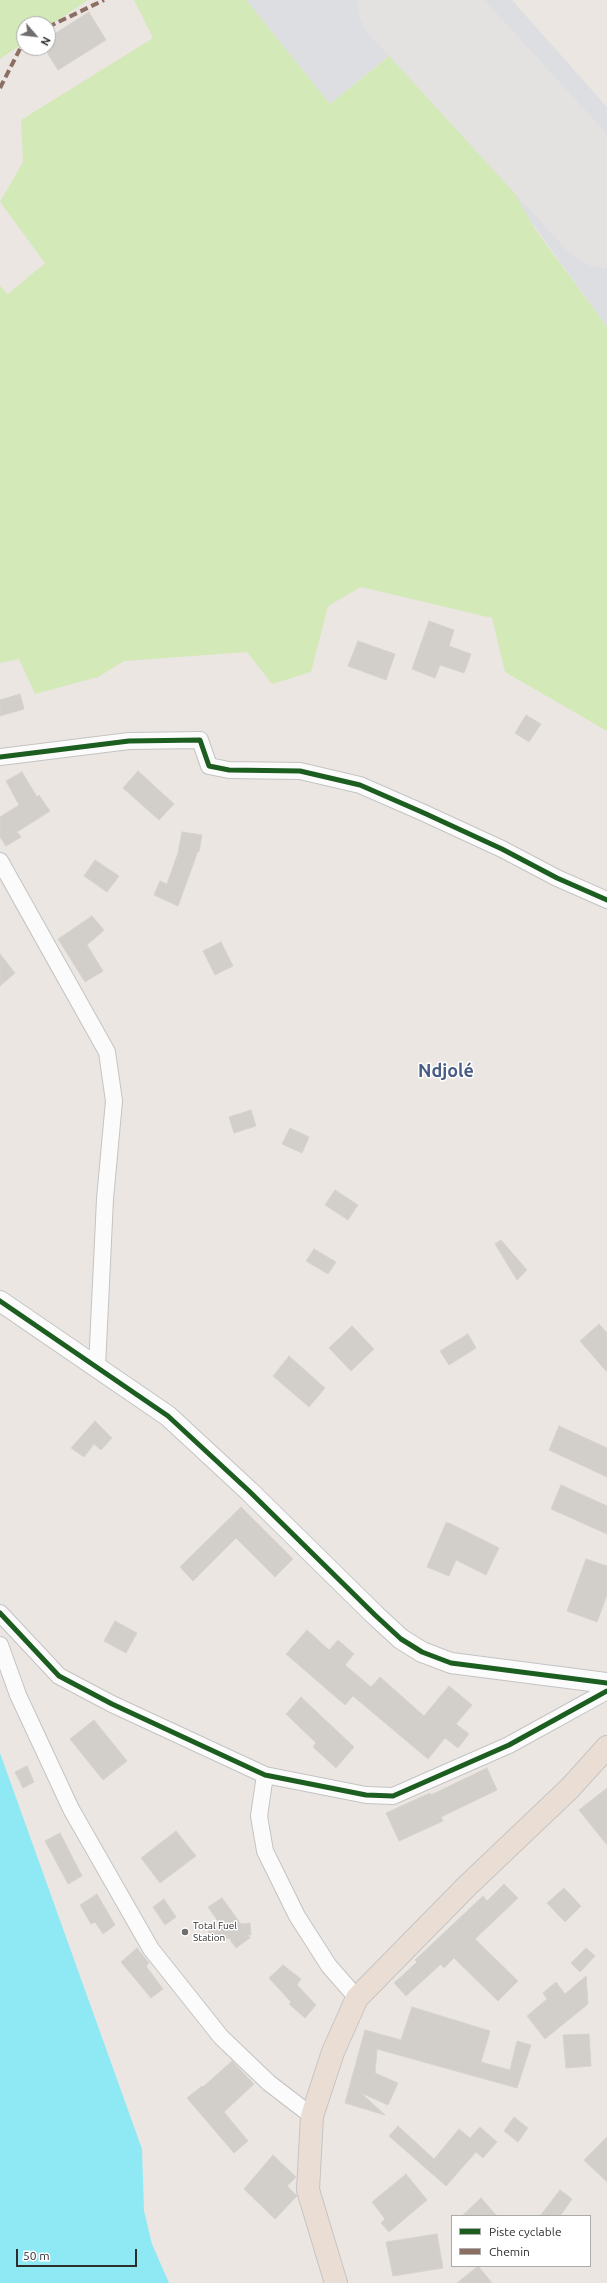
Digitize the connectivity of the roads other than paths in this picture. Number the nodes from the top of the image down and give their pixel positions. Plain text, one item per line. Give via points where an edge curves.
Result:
1 (0, 756) edge
2 (0, 861) edge
3 (607, 900) edge
4 (0, 1301) edge
5 (97, 1367) junction
6 (0, 1613) edge
7 (0, 1645) edge
8 (607, 1683) edge
9 (607, 1691) edge
10 (607, 1746) edge
11 (265, 1775) junction
12 (357, 1998) junction
13 (312, 2116) junction
14 (336, 2283) edge

1 - 3 street via 129,741 200,740 209,766 229,770 300,771 360,785 453,826
2 - 5 street via 107,1052 114,1101 105,1199
4 - 5 street
5 - 8 street via 168,1416 401,1639 422,1652 465,1665
6 - 11 street via 59,1676 112,1704
7 - 13 street via 18,1695 70,1809 151,1949 221,2037 269,2083
9 - 11 street via 509,1745 393,1796 366,1795
10 - 12 highway via 570,1788 461,1892
11 - 12 street via 259,1816 265,1850 297,1916 329,1966
12 - 13 highway via 333,2052
13 - 14 highway via 308,2190

